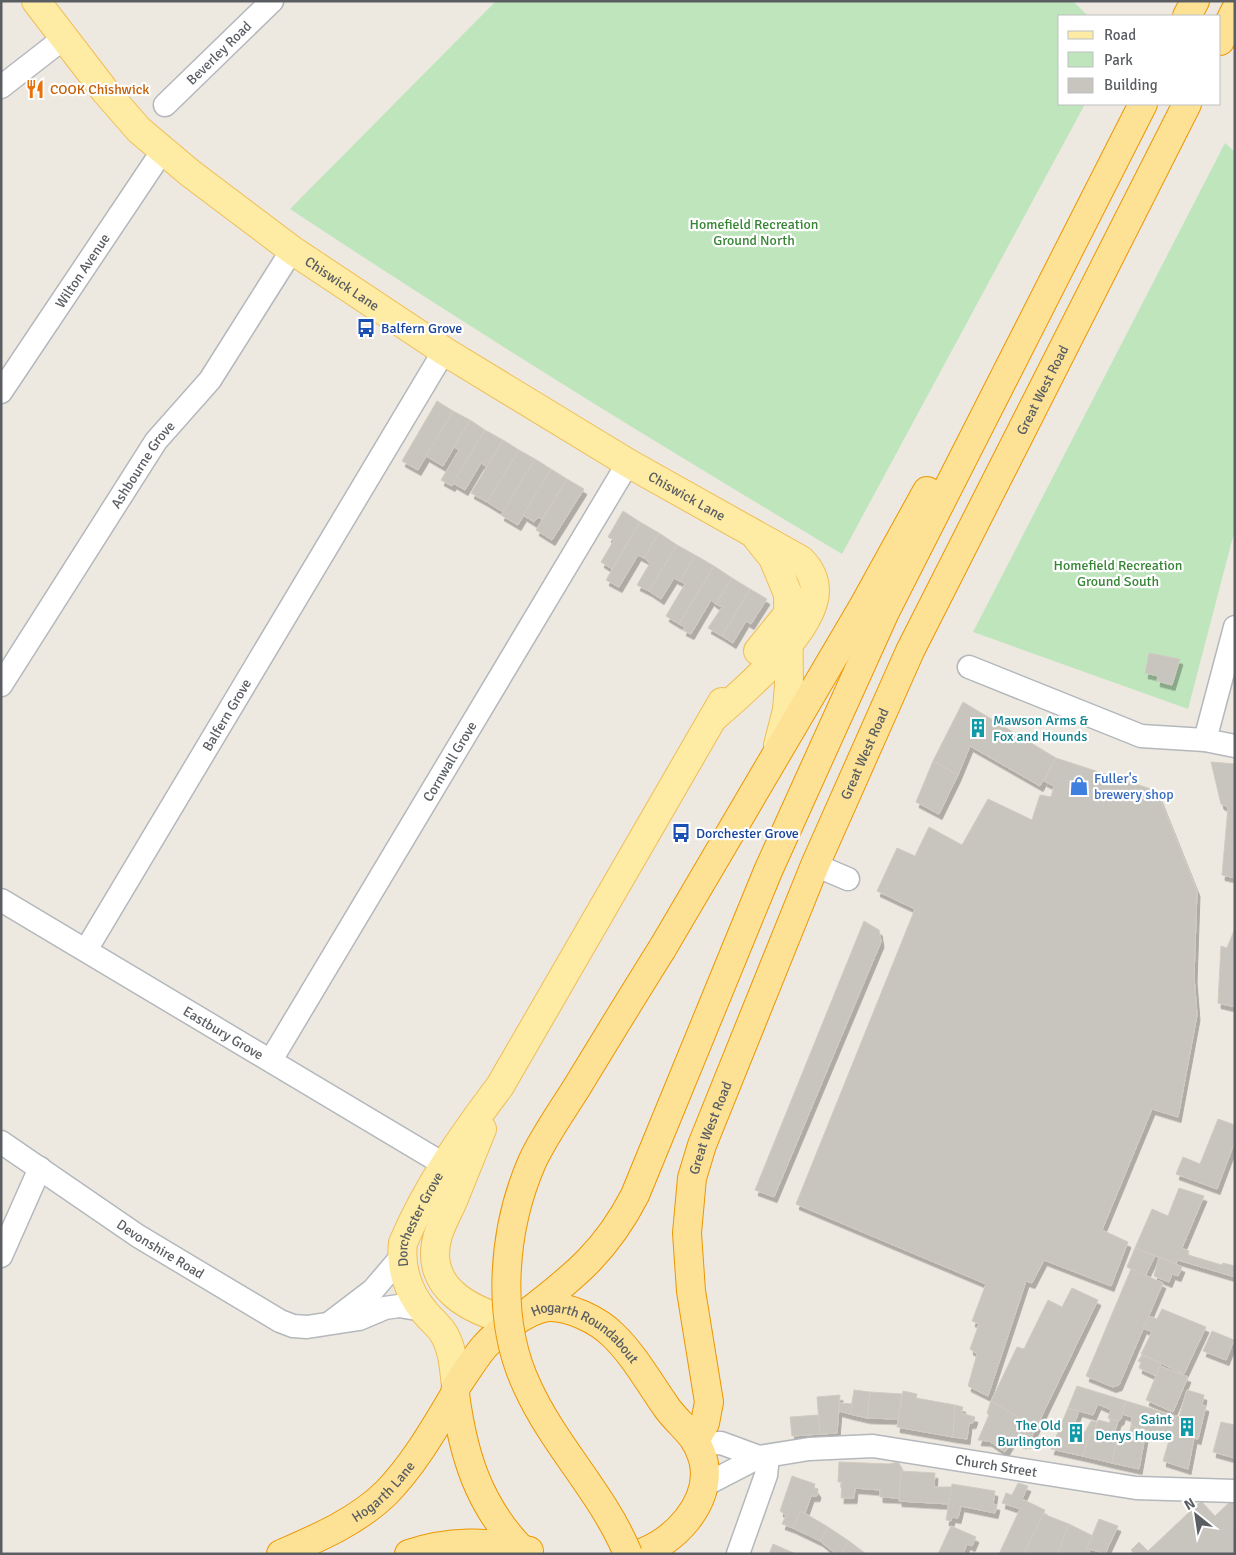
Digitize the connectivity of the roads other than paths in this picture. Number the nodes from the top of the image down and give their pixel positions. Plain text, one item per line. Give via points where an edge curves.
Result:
1 (36, 1) edge
2 (272, 1) edge
3 (1195, 1) edge
4 (1235, 11) edge
5 (1188, 15) edge
6 (64, 38) junction
7 (1221, 39) edge
8 (1, 87) edge
9 (165, 105) dead end
10 (1141, 105) edge
11 (1141, 105) edge
12 (1186, 105) edge
13 (163, 150) junction
14 (292, 250) junction
15 (444, 351) junction
16 (1, 392) edge
17 (628, 463) junction
18 (753, 533) junction
19 (787, 615) junction
20 (1235, 627) edge
21 (789, 643) junction
22 (968, 667) dead end
23 (1, 685) edge
24 (714, 718) junction
25 (1205, 740) junction
26 (1235, 746) edge
27 (774, 756) junction
28 (815, 865) junction
29 (848, 879) dead end
30 (1, 900) edge
31 (86, 950) junction
32 (271, 1060) junction
33 (500, 1086) junction
34 (1, 1142) edge
35 (445, 1165) junction
36 (40, 1168) junction
37 (1, 1256) edge
38 (402, 1256) junction
39 (422, 1310) junction
40 (521, 1317) junction
41 (330, 1322) junction
42 (456, 1390) junction
43 (696, 1442) junction
44 (764, 1457) junction
45 (706, 1485) junction
46 (1235, 1491) edge
47 (677, 1542) edge
48 (530, 1551) edge
49 (281, 1554) edge
50 (409, 1554) edge
51 (628, 1554) edge
52 (638, 1554) edge
53 (738, 1554) edge

1 - 6 main road, Chiswick Lane
2 - 9 street, Beverley Road
3 - 5 highway
4 - 7 highway
6 - 8 street
6 - 13 main road, Chiswick Lane via 139,130
10 - 27 highway via 864,605
11 - 40 highway via 885,612 768,871 635,1194 605,1244 574,1276
12 - 28 highway, Great West Road via 910,652
13 - 14 main road, Chiswick Lane
13 - 16 street, Wilton Avenue
14 - 15 main road, Chiswick Lane
14 - 23 street, Ashbourne Grove via 210,380 156,441
15 - 17 main road, Chiswick Lane
15 - 31 street, Balfern Grove
17 - 18 main road, Chiswick Lane
17 - 32 street, Cornwall Grove
18 - 19 main road, Chiswick Lane via 782,575 788,594
18 - 21 main road, Chiswick Lane via 801,560 812,575 815,591 807,621
19 - 21 main road, Chiswick Lane
19 - 24 main road, Dorchester Grove via 733,681
20 - 25 street
21 - 24 main road, Dorchester Grove
21 - 27 main road, Chiswick Lane via 791,663 787,710
22 - 25 street via 1141,736
24 - 33 main road, Dorchester Grove
25 - 26 street
27 - 51 highway, bridge via 662,949 533,1160 516,1209 508,1262 509,1321 525,1383 539,1412 614,1524
28 - 29 street
28 - 43 highway, Great West Road via 702,1145 692,1178 688,1258 709,1402 705,1423
30 - 31 street, Eastbury Grove
31 - 32 street, Eastbury Grove
32 - 35 street, Eastbury Grove
33 - 35 main road, Dorchester Grove
33 - 40 main road, Dorchester Grove via 438,1235 436,1261 445,1286 474,1309
34 - 36 street, Devonshire Road
35 - 38 main road, Dorchester Grove via 408,1231
36 - 37 street
36 - 41 street, Devonshire Road via 162,1251 280,1321 307,1327
38 - 39 main road, Dorchester Grove via 406,1279
38 - 41 street, Devonshire Road via 373,1290
39 - 41 street, Devonshire Road via 399,1306 359,1319
39 - 42 main road, Dorchester Grove via 447,1340
40 - 42 highway, Hogarth Roundabout via 485,1346
40 - 43 highway, Hogarth Roundabout via 548,1307 566,1310 593,1320 613,1334
42 - 48 highway via 467,1454 479,1491 507,1534
42 - 49 highway, Hogarth Lane via 410,1464 387,1492 340,1526
43 - 44 street via 721,1443
43 - 45 highway, Hogarth Roundabout via 704,1463
44 - 45 street, Church Street
44 - 46 street, Church Street via 809,1449 873,1446 1136,1488
44 - 53 street via 766,1475
45 - 47 highway
47 - 52 highway via 662,1542
48 - 50 highway via 452,1544

